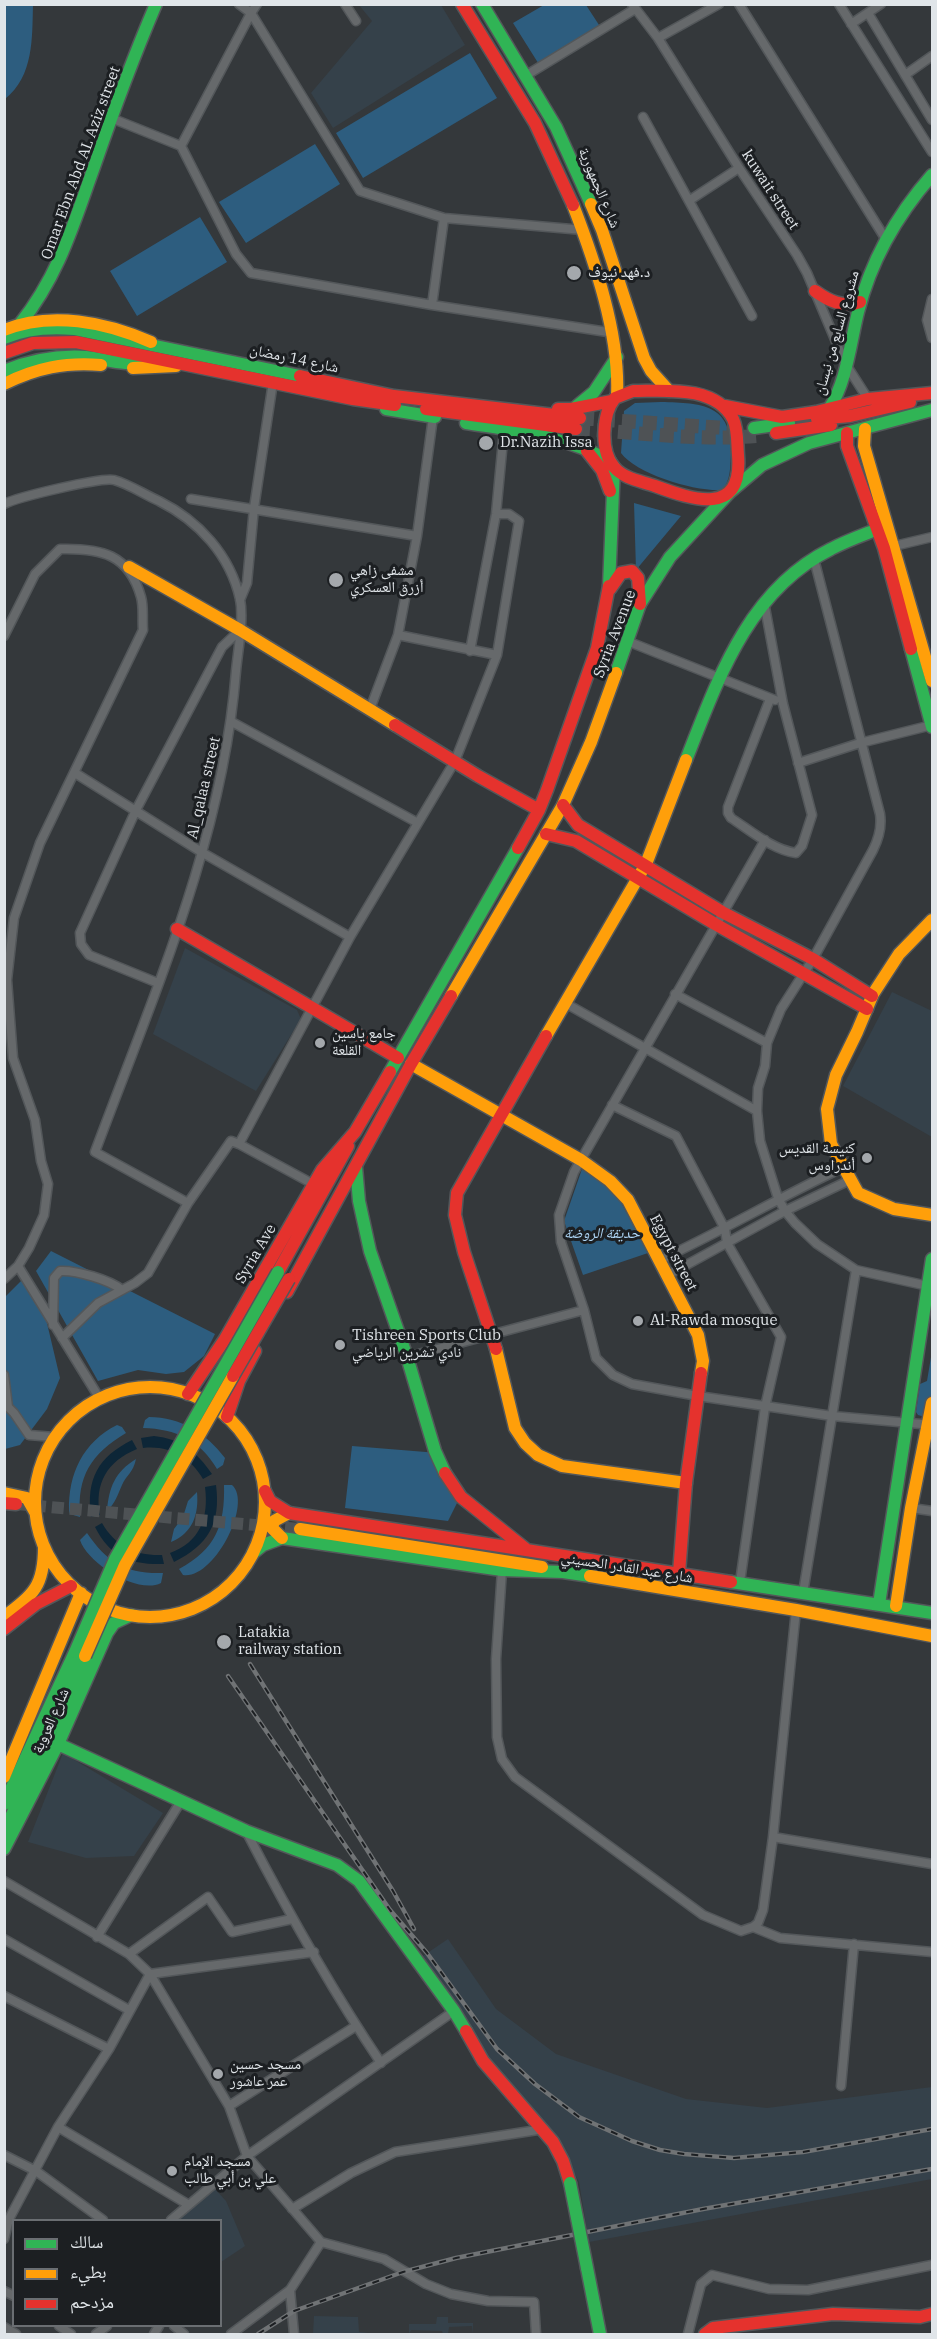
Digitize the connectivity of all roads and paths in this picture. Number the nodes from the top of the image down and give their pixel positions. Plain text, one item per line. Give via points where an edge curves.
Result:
1 (156, 4) edge
2 (239, 4) edge
3 (257, 4) edge
4 (345, 4) edge
5 (462, 4) edge
6 (482, 4) edge
7 (719, 4) edge
8 (739, 4) edge
9 (839, 4) edge
10 (881, 4) edge
11 (634, 7) edge
12 (251, 13) junction
13 (868, 13) junction
14 (356, 21) dead end
15 (851, 24) junction
16 (658, 38) junction
17 (933, 56) edge
18 (905, 75) junction
19 (525, 76) junction
20 (643, 117) dead end
21 (111, 118) junction
22 (933, 120) edge
23 (181, 146) junction
24 (933, 152) edge
25 (739, 168) junction
26 (933, 175) edge
27 (690, 200) junction
28 (444, 218) junction
29 (583, 230) junction
30 (885, 238) junction
31 (815, 291) junction
32 (933, 299) edge
33 (860, 302) junction
34 (432, 305) junction
35 (752, 316) dead end
36 (930, 319) edge
37 (20, 324) junction
38 (4, 330) edge
39 (614, 333) junction
40 (75, 336) junction
41 (4, 338) edge
42 (933, 338) edge
43 (4, 353) edge
44 (159, 353) junction
45 (617, 357) junction
46 (844, 363) junction
47 (186, 365) junction
48 (4, 371) edge
49 (273, 382) junction
50 (4, 384) edge
51 (669, 391) junction
52 (354, 393) junction
53 (933, 394) edge
54 (614, 399) junction
55 (868, 399) junction
56 (933, 405) edge
57 (725, 406) junction
58 (829, 409) junction
59 (933, 410) edge
60 (433, 417) junction
61 (576, 419) junction
62 (865, 429) junction
63 (504, 430) junction
64 (847, 433) junction
65 (583, 447) junction
66 (612, 464) junction
67 (730, 492) junction
68 (192, 499) dead end
69 (4, 504) edge
70 (614, 504) junction
71 (254, 508) junction
72 (496, 514) junction
73 (878, 529) junction
74 (417, 537) junction
75 (933, 537) edge
76 (889, 547) junction
77 (814, 559) junction
78 (129, 567) junction
79 (608, 593) junction
80 (240, 601) junction
81 (764, 602) junction
82 (640, 604) junction
83 (240, 630) junction
84 (398, 635) junction
85 (4, 636) edge
86 (627, 641) junction
87 (470, 651) junction
88 (497, 655) junction
89 (718, 680) junction
90 (933, 681) edge
91 (770, 699) junction
92 (783, 704) junction
93 (370, 710) junction
94 (232, 722) junction
95 (932, 726) edge
96 (860, 743) junction
97 (455, 761) junction
98 (798, 763) junction
99 (75, 773) junction
100 (563, 805) junction
101 (136, 810) junction
102 (539, 810) junction
103 (418, 823) junction
104 (546, 834) junction
105 (765, 840) junction
106 (203, 853) junction
107 (646, 864) junction
108 (639, 877) junction
109 (722, 912) junction
110 (933, 920) edge
111 (715, 924) junction
112 (177, 929) junction
113 (350, 937) junction
114 (813, 959) junction
115 (6, 969) edge
116 (804, 974) junction
117 (158, 983) junction
118 (675, 994) junction
119 (872, 996) junction
120 (565, 1003) junction
121 (313, 1008) junction
122 (867, 1009) junction
123 (766, 1043) junction
124 (645, 1049) junction
125 (398, 1058) junction
126 (411, 1064) junction
127 (612, 1105) junction
128 (757, 1111) junction
129 (500, 1115) junction
130 (355, 1132) junction
131 (373, 1134) junction
132 (239, 1144) junction
133 (581, 1160) junction
134 (356, 1167) junction
135 (842, 1168) junction
136 (852, 1179) junction
137 (313, 1184) junction
138 (778, 1198) junction
139 (188, 1203) junction
140 (785, 1211) junction
141 (933, 1215) edge
142 (724, 1229) junction
143 (727, 1243) junction
144 (933, 1259) edge
145 (660, 1260) junction
146 (18, 1266) junction
147 (856, 1270) junction
148 (283, 1275) junction
149 (668, 1275) junction
150 (4, 1279) edge
151 (928, 1286) junction
152 (122, 1290) junction
153 (584, 1310) junction
154 (53, 1325) junction
155 (493, 1336) junction
156 (62, 1338) junction
157 (407, 1357) junction
158 (4, 1375) edge
159 (188, 1394) junction
160 (698, 1396) junction
161 (100, 1399) junction
162 (933, 1403) edge
163 (6, 1405) edge
164 (765, 1407) junction
165 (832, 1416) junction
166 (226, 1417) junction
167 (907, 1423) junction
168 (930, 1425) edge
169 (54, 1437) junction
170 (686, 1483) junction
171 (264, 1487) junction
172 (4, 1493) edge
173 (911, 1508) junction
174 (933, 1511) edge
175 (36, 1512) junction
176 (289, 1513) junction
177 (300, 1529) tunnel mouth
178 (282, 1538) junction
179 (44, 1547) junction
180 (527, 1550) junction
181 (250, 1557) junction
182 (502, 1570) junction
183 (563, 1572) junction
184 (679, 1574) junction
185 (740, 1582) junction
186 (76, 1589) junction
187 (804, 1593) junction
188 (879, 1604) junction
189 (896, 1606) junction
190 (796, 1610) junction
191 (933, 1613) edge
192 (132, 1615) junction
193 (4, 1617) edge
194 (4, 1629) edge
195 (933, 1636) edge
196 (80, 1654) junction
197 (58, 1744) junction
198 (4, 1777) edge
199 (181, 1801) junction
200 (4, 1804) edge
201 (246, 1831) junction
202 (4, 1832) edge
203 (773, 1837) junction
204 (4, 1849) edge
205 (933, 1864) edge
206 (4, 1881) edge
207 (292, 1919) junction
208 (753, 1928) junction
209 (97, 1937) junction
210 (4, 1939) edge
211 (854, 1944) junction
212 (314, 1952) junction
213 (933, 1952) edge
214 (129, 1954) junction
215 (150, 1974) junction
216 (4, 1996) edge
217 (129, 2010) junction
218 (454, 2011) junction
219 (356, 2026) junction
220 (109, 2049) junction
221 (381, 2063) junction
222 (841, 2086) dead end
223 (229, 2106) junction
224 (58, 2127) junction
225 (544, 2129) junction
226 (4, 2155) edge
227 (247, 2156) junction
228 (36, 2171) junction
229 (189, 2205) junction
230 (292, 2209) junction
231 (9, 2219) edge
232 (102, 2219) edge
233 (172, 2219) edge
234 (4, 2239) edge
235 (321, 2242) junction
236 (933, 2265) edge
237 (290, 2290) junction
238 (933, 2314) edge
239 (4, 2327) edge
240 (538, 2333) edge
241 (16, 2334) edge
242 (231, 2334) edge
243 (294, 2334) edge
244 (600, 2334) edge
245 (688, 2334) edge
246 (705, 2334) edge

1 - 21 main road, Omar Ebn Abd AL Aziz street
2 - 12 street
3 - 12 street
4 - 14 street
5 - 29 main road, شارع الجمهورية via 545,142
6 - 19 main road, شارع الجمهورية
7 - 16 street
8 - 30 street
9 - 15 street
10 - 13 street
11 - 16 street, kuwait street
11 - 19 street
12 - 23 street
12 - 28 street via 360,191
13 - 15 street
13 - 18 street
15 - 24 street
16 - 25 street, kuwait street
17 - 18 street
18 - 22 street
19 - 51 main road, شارع الجمهورية via 556,127 593,208 644,358
20 - 27 street
21 - 23 street
21 - 37 main road, Omar Ebn Abd AL Aziz street via 56,273
23 - 34 street via 236,254 251,273
25 - 27 street
25 - 31 street, kuwait street via 797,255
26 - 30 main road, مشروع السابع من نيسان
27 - 35 street
28 - 29 street
28 - 34 street
29 - 39 main road, شارع الجمهورية
30 - 33 main road, مشروع السابع من نيسان
31 - 33 main road via 836,304
31 - 46 street, kuwait street
32 - 36 street
33 - 46 main road, مشروع السابع من نيسان
34 - 39 street
36 - 42 street
37 - 38 main road
37 - 44 main road via 40,320 136,334
39 - 45 main road, شارع الجمهورية
40 - 41 main road, شارع 14 رمضان via 50,327
40 - 43 main road, شارع 14 رمضان
40 - 44 main road, شارع 14 رمضان
44 - 47 main road, شارع 14 رمضان
44 - 48 main road via 136,364 56,355 36,358
44 - 52 main road, شارع 14 رمضان
45 - 54 main road, شارع الجمهورية via 619,375
45 - 61 main road
46 - 55 street, kuwait street
46 - 58 main road, مشروع السابع من نيسان via 841,385
47 - 49 main road, شارع 14 رمضان
47 - 50 main road via 126,369 50,364
49 - 52 main road, شارع 14 رمضان
49 - 71 street
51 - 54 main road via 633,392
51 - 57 main road via 714,398
52 - 60 main road via 369,406
52 - 61 main road, شارع 14 رمضان
53 - 55 main road
53 - 56 main road via 850,416 755,432 812,428
54 - 61 main road, شارع 14 رمضان
54 - 66 main road via 607,415 606,440
55 - 58 main road
57 - 58 main road via 782,417
57 - 67 main road via 737,431 738,472
59 - 62 main road, Syria Avenue
60 - 63 main road
60 - 74 street
62 - 64 main road, Syria Avenue
62 - 76 main road via 864,446
63 - 65 main road
63 - 72 street
64 - 67 main road, Syria Avenue via 809,443 770,461
64 - 73 main road via 847,446
65 - 66 main road
65 - 70 main road via 602,470
66 - 67 main road via 631,478 683,496 714,500
66 - 70 main road, Syria Avenue
67 - 82 main road, Syria Avenue via 670,557
68 - 71 street
69 - 80 street, Al_qalaa street via 64,487 113,479 171,507 205,532 228,565
70 - 79 main road, Syria Avenue
71 - 74 street
71 - 80 street via 247,583
72 - 87 street
72 - 88 street via 509,514 519,521
73 - 76 main road
73 - 77 main road
74 - 84 street
75 - 76 street
76 - 90 main road
76 - 95 main road
77 - 81 main road
77 - 96 street
78 - 83 main road
78 - 85 street via 106,553 60,549 35,574
78 - 99 street via 142,598 143,630
79 - 82 main road via 620,573 632,572 638,578
79 - 102 main road, Syria Avenue via 597,648
80 - 83 street, Al_qalaa street
81 - 89 main road via 738,639
81 - 92 street
82 - 86 main road, Syria Avenue
83 - 93 main road
83 - 94 street, Al_qalaa street
83 - 101 street via 222,647
84 - 87 street
84 - 93 street
86 - 89 street
86 - 100 main road, Syria Avenue via 591,742
87 - 88 street
88 - 97 street
89 - 91 street
89 - 107 main road
91 - 92 street
91 - 105 street via 728,807 731,818
92 - 98 street
93 - 97 main road
94 - 103 street
94 - 106 street, Al_qalaa street
95 - 96 street
96 - 98 street
96 - 114 street via 880,832
97 - 102 main road
97 - 103 street
98 - 105 street via 812,815 802,846 796,853
99 - 101 street
99 - 115 street via 40,843 20,899
100 - 104 main road, Syria Avenue
100 - 107 main road via 578,825
101 - 106 street
101 - 117 street via 80,933 81,944 89,954
102 - 125 main road, Syria Avenue
103 - 113 street
104 - 108 main road via 576,841
104 - 126 main road, Syria Avenue
105 - 109 street
106 - 112 street, Al_qalaa street
106 - 113 street
107 - 108 main road
107 - 109 main road
108 - 111 main road
108 - 120 main road
109 - 111 street
109 - 114 main road
110 - 119 main road via 901,950
111 - 116 main road
111 - 118 street
112 - 117 street, Al_qalaa street
112 - 121 main road
113 - 121 street
114 - 116 street
114 - 119 main road
115 - 146 street via 13,1058 35,1120 48,1184 44,1215
116 - 122 main road
116 - 123 street
117 - 139 street, Al_qalaa street via 95,1152
118 - 123 street
118 - 124 street
119 - 122 main road
120 - 124 street
120 - 129 main road
121 - 125 main road
121 - 132 street
122 - 135 main road via 828,1100 830,1139
123 - 128 street
124 - 127 street
124 - 128 street
125 - 130 main road, Syria Avenue
126 - 129 main road, Egypt street
126 - 131 main road, Syria Avenue
127 - 133 street
127 - 142 street via 676,1136
128 - 138 street via 760,1141
129 - 133 main road, Egypt street
129 - 155 main road via 459,1186 455,1208 464,1252
130 - 137 main road, Syria Ave
130 - 148 main road
131 - 134 main road
131 - 148 main road
132 - 137 street
132 - 139 street via 231,1141
133 - 145 main road, Egypt street via 623,1194
133 - 153 street via 567,1187 558,1221 561,1242
134 - 157 main road via 370,1251
134 - 166 main road via 249,1361
135 - 136 main road
135 - 138 street
136 - 140 street
136 - 141 main road via 858,1193 873,1201 894,1209
137 - 159 main road, Syria Ave via 225,1339
138 - 140 street
138 - 142 street
139 - 152 street via 148,1273
140 - 143 street
140 - 147 street via 818,1244
142 - 143 street
142 - 145 street
143 - 149 street
143 - 164 street via 781,1337
144 - 151 main road
145 - 149 main road, Egypt street
146 - 150 street
146 - 154 street
147 - 151 street
147 - 165 street
148 - 196 main road, bridge
149 - 160 main road, Egypt street via 702,1348
151 - 167 main road
152 - 154 street via 60,1271 54,1278
152 - 156 street via 98,1304
153 - 155 street
153 - 160 street via 596,1358 607,1371 632,1384
154 - 156 street
155 - 157 street
155 - 170 main road via 515,1428 538,1455 562,1466
156 - 161 street
157 - 180 main road via 435,1451 448,1480 480,1514
158 - 163 street
159 - 161 main road via 143,1388
159 - 166 main road
160 - 164 street
160 - 170 main road, Egypt street
161 - 169 main road via 74,1415
162 - 168 main road
163 - 169 street via 29,1435
164 - 165 street
164 - 185 street
165 - 167 street
165 - 187 street
166 - 171 main road via 251,1449
167 - 168 street
167 - 188 main road
168 - 173 main road
169 - 175 main road via 37,1479
170 - 184 main road, Egypt street
171 - 176 main road via 270,1501
171 - 181 main road via 262,1523
172 - 175 main road via 27,1498
173 - 174 street
173 - 189 main road
175 - 179 main road
176 - 178 main road via 274,1521 272,1528
176 - 180 main road, شارع عبد القادر الحسيني
177 - 183 main road
178 - 181 main road via 263,1545
178 - 182 main road, شارع عبد القادر الحسيني
179 - 186 main road
179 - 193 main road via 40,1585
180 - 184 main road, شارع عبد القادر الحسيني
181 - 192 main road via 232,1582 207,1601 171,1614
182 - 183 main road, شارع عبد القادر الحسيني
182 - 208 street via 496,1691 498,1745 505,1765 514,1777 703,1916 734,1930
183 - 190 main road, شارع عبد القادر الحسيني
184 - 185 main road, شارع عبد القادر الحسيني
185 - 187 main road, شارع عبد القادر الحسيني
186 - 192 main road via 105,1607
186 - 194 main road via 36,1604
186 - 198 main road, شارع العروبة
187 - 188 main road, شارع عبد القادر الحسيني
188 - 189 main road, شارع عبد القادر الحسيني
189 - 191 main road, شارع عبد القادر الحسيني
190 - 195 main road, شارع عبد القادر الحسيني
190 - 203 street
192 - 197 main road, شارع العروبة via 114,1623 106,1633
196 - 200 main road
196 - 202 main road
197 - 199 main road
197 - 204 main road, شارع العروبة
199 - 201 main road
199 - 209 street
201 - 207 street
201 - 218 main road via 337,1865 359,1881
203 - 205 street
203 - 208 street via 761,1917
206 - 209 street
207 - 212 street
207 - 214 street via 232,1932 208,1897
208 - 211 street via 780,1938
209 - 214 street
210 - 217 street
211 - 213 street
211 - 222 street
212 - 215 street
212 - 219 street
214 - 215 street
215 - 217 street
215 - 223 street
216 - 220 street
217 - 220 street
218 - 221 street
218 - 225 main road via 483,2061
219 - 221 street
219 - 223 street
220 - 224 street
221 - 227 street
223 - 227 street
224 - 228 street
224 - 229 street
225 - 230 street via 395,2152
225 - 244 main road, bridge via 559,2151 570,2183
226 - 228 street
227 - 229 street
227 - 230 street
228 - 231 street
228 - 232 street
229 - 233 street
230 - 235 street
231 - 234 street
235 - 237 street
235 - 240 street via 384,2259 451,2294 489,2301 534,2302
236 - 245 street via 808,2290 770,2289 712,2275 701,2284
237 - 242 street
237 - 243 street
238 - 246 main road via 833,2314 713,2328
239 - 241 street

